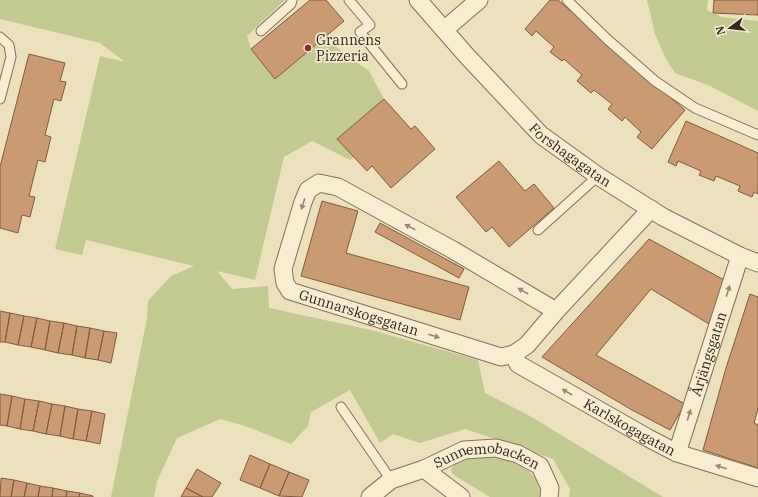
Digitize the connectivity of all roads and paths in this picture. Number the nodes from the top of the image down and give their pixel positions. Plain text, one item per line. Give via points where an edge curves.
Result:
1 (292, 0) edge
2 (349, 0) edge
3 (418, 0) edge
4 (479, 0) edge
5 (567, 0) edge
6 (444, 30) junction
7 (261, 31) dead end
8 (0, 37) edge
9 (402, 84) dead end
10 (0, 99) edge
11 (758, 135) edge
12 (598, 176) junction
13 (651, 209) junction
14 (538, 230) dead end
15 (740, 256) junction
16 (758, 263) edge
17 (556, 311) junction
18 (514, 354) junction
19 (341, 407) dead end
20 (677, 453) junction
21 (424, 469) junction
22 (758, 478) edge
23 (391, 480) junction
24 (376, 495) edge
25 (460, 497) edge
26 (549, 497) edge

1 - 7 lane via 291,4
2 - 9 lane via 370,25 360,32
3 - 6 street, Forshagagatan
4 - 6 street
5 - 11 lane via 656,81 695,108
6 - 12 street, Forshagagatan via 541,135
8 - 10 lane via 9,45 11,57
12 - 13 street, Forshagagatan
12 - 14 lane
13 - 15 street, Forshagagatan
13 - 17 street
15 - 16 street, Forshagagatan
20 -> 15 street, Årjängsgatan
17 - 18 street via 527,344
17 -> 18 street, Gunnarskogsgatan via 453,250 338,187 319,183 308,190 283,269 285,283 290,291 501,357
20 -> 18 street, Karlskogagatan via 518,364
19 - 23 lane
22 -> 20 street, Karlskogagatan
21 - 23 street, Sunnemobacken
21 - 25 street, Sunnemobacken
21 - 26 street, Sunnemobacken via 464,450 496,448 518,454 540,466 550,488
23 - 24 street, Sunnemobacken

